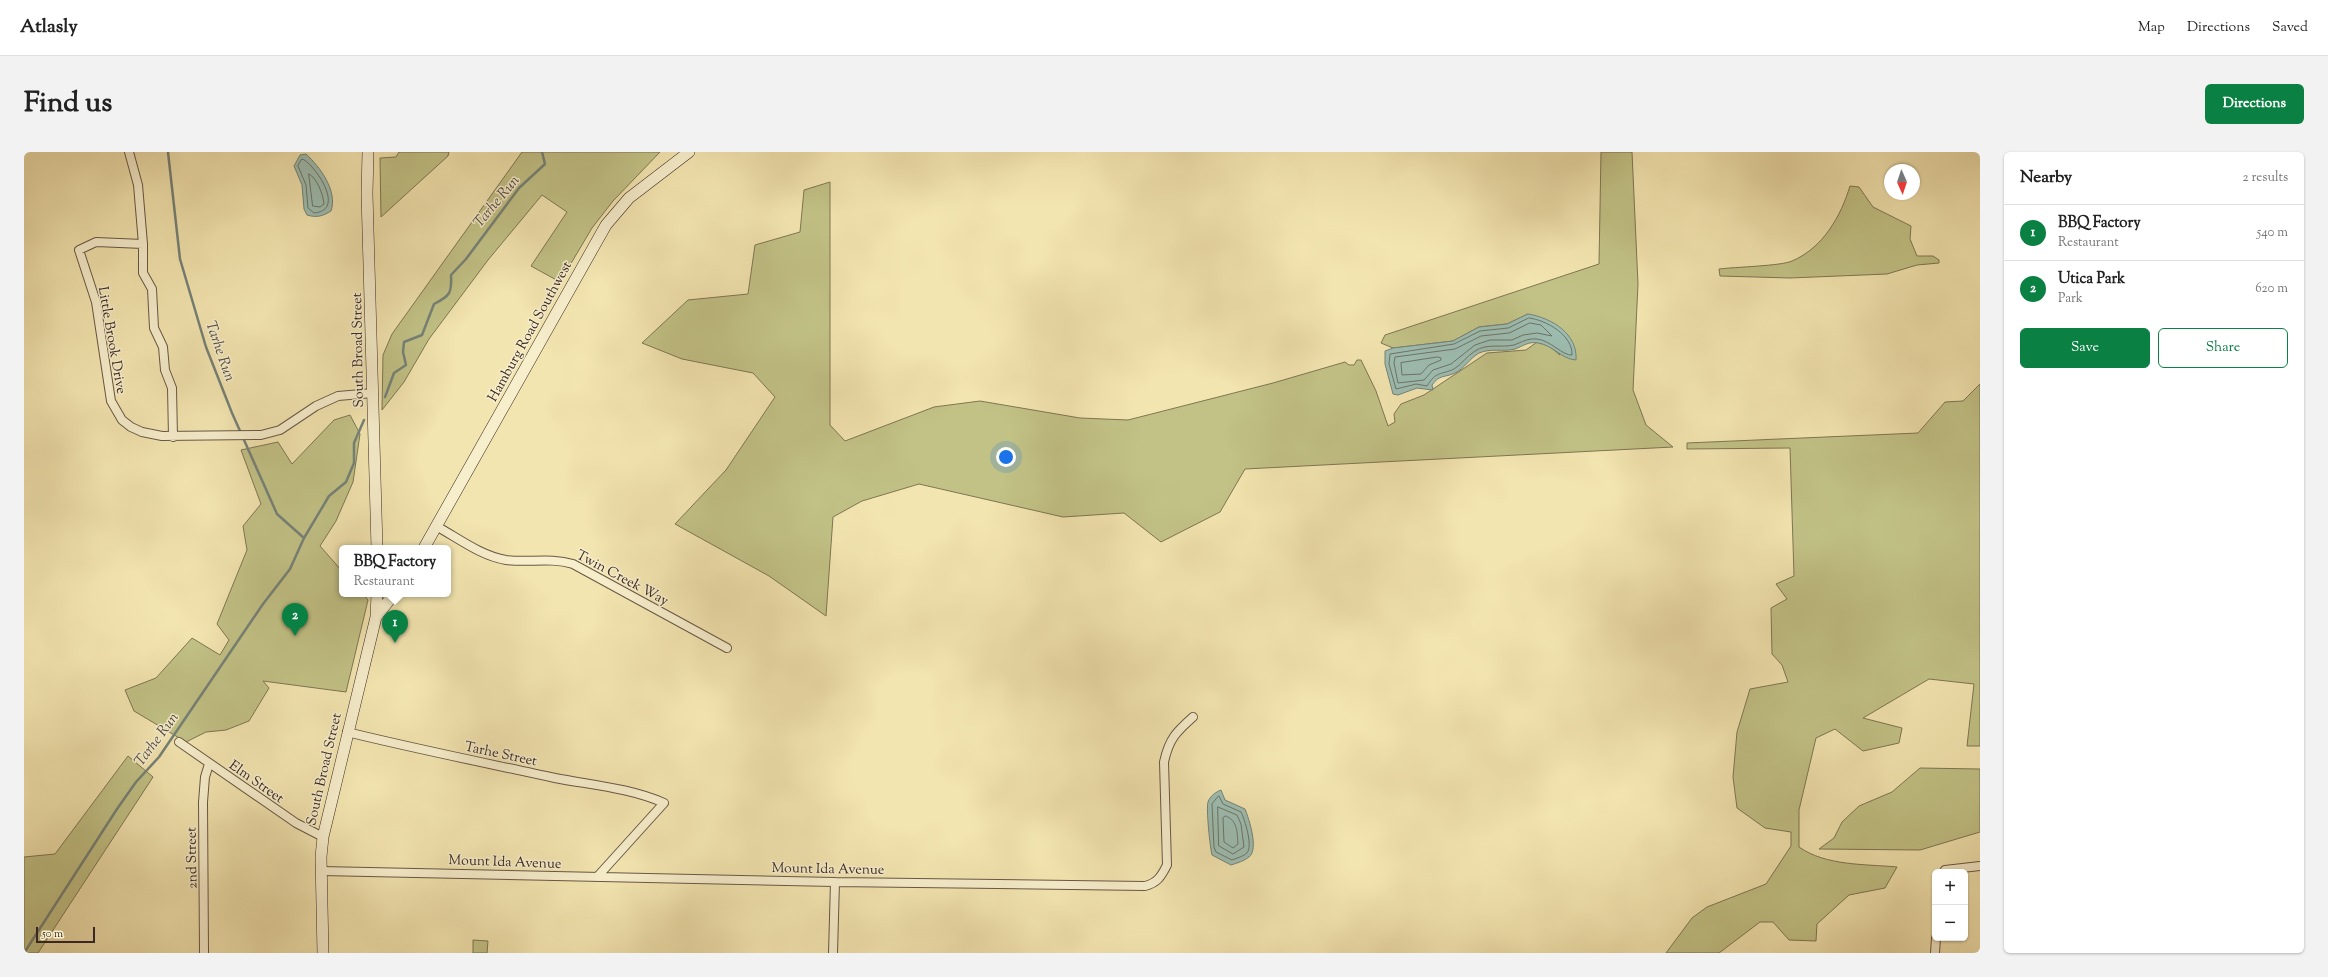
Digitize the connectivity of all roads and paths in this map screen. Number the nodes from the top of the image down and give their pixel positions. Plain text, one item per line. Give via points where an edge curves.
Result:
1 (129, 152) edge
2 (368, 152) edge
3 (688, 152) edge
4 (143, 244) junction
5 (373, 393) junction
6 (173, 437) junction
7 (436, 526) junction
8 (377, 545) edge
9 (426, 545) edge
10 (377, 597) edge
11 (392, 597) edge
12 (376, 617) junction
13 (726, 648) dead end
14 (1193, 717) dead end
15 (347, 732) junction
16 (179, 742) dead end
17 (209, 764) junction
18 (322, 837) junction
19 (1980, 866) edge
20 (1959, 869) edge
21 (321, 871) junction
22 (598, 876) junction
23 (835, 882) junction
24 (1936, 941) edge
25 (204, 953) edge
26 (323, 953) edge
27 (833, 953) edge
28 (1935, 953) edge

1 - 4 street via 138,185
2 - 5 street, South Broad Street
3 - 7 street, Hamburg Road Southwest via 634,193 606,225
4 - 6 street via 144,272 152,289 154,328 163,347 165,370 172,388
4 - 6 street, Little Brook Drive via 96,242 79,250 96,302 108,390 115,411 131,427 142,432
5 - 6 street, Little Brook Drive via 338,396 328,400 287,427 271,434
5 - 8 street, South Broad Street
7 - 9 street, Hamburg Road Southwest
7 - 13 street, Twin Creek Way via 499,558 556,560 573,564
10 - 12 street, South Broad Street
11 - 12 street
12 - 15 street, South Broad Street
14 - 23 street, Mount Ida Avenue via 1174,735 1164,762 1167,865 1155,883 1145,886
15 - 18 street, South Broad Street
15 - 22 street, Tarhe Street via 664,802
16 - 17 street, Elm Street
17 - 18 street, Elm Street via 296,823
17 - 25 street, 2nd Street via 203,802
18 - 21 street, South Broad Street
19 - 20 street
21 - 22 street, Mount Ida Avenue
21 - 26 street, South Broad Street
22 - 23 street, Mount Ida Avenue
23 - 27 street
24 - 28 street

